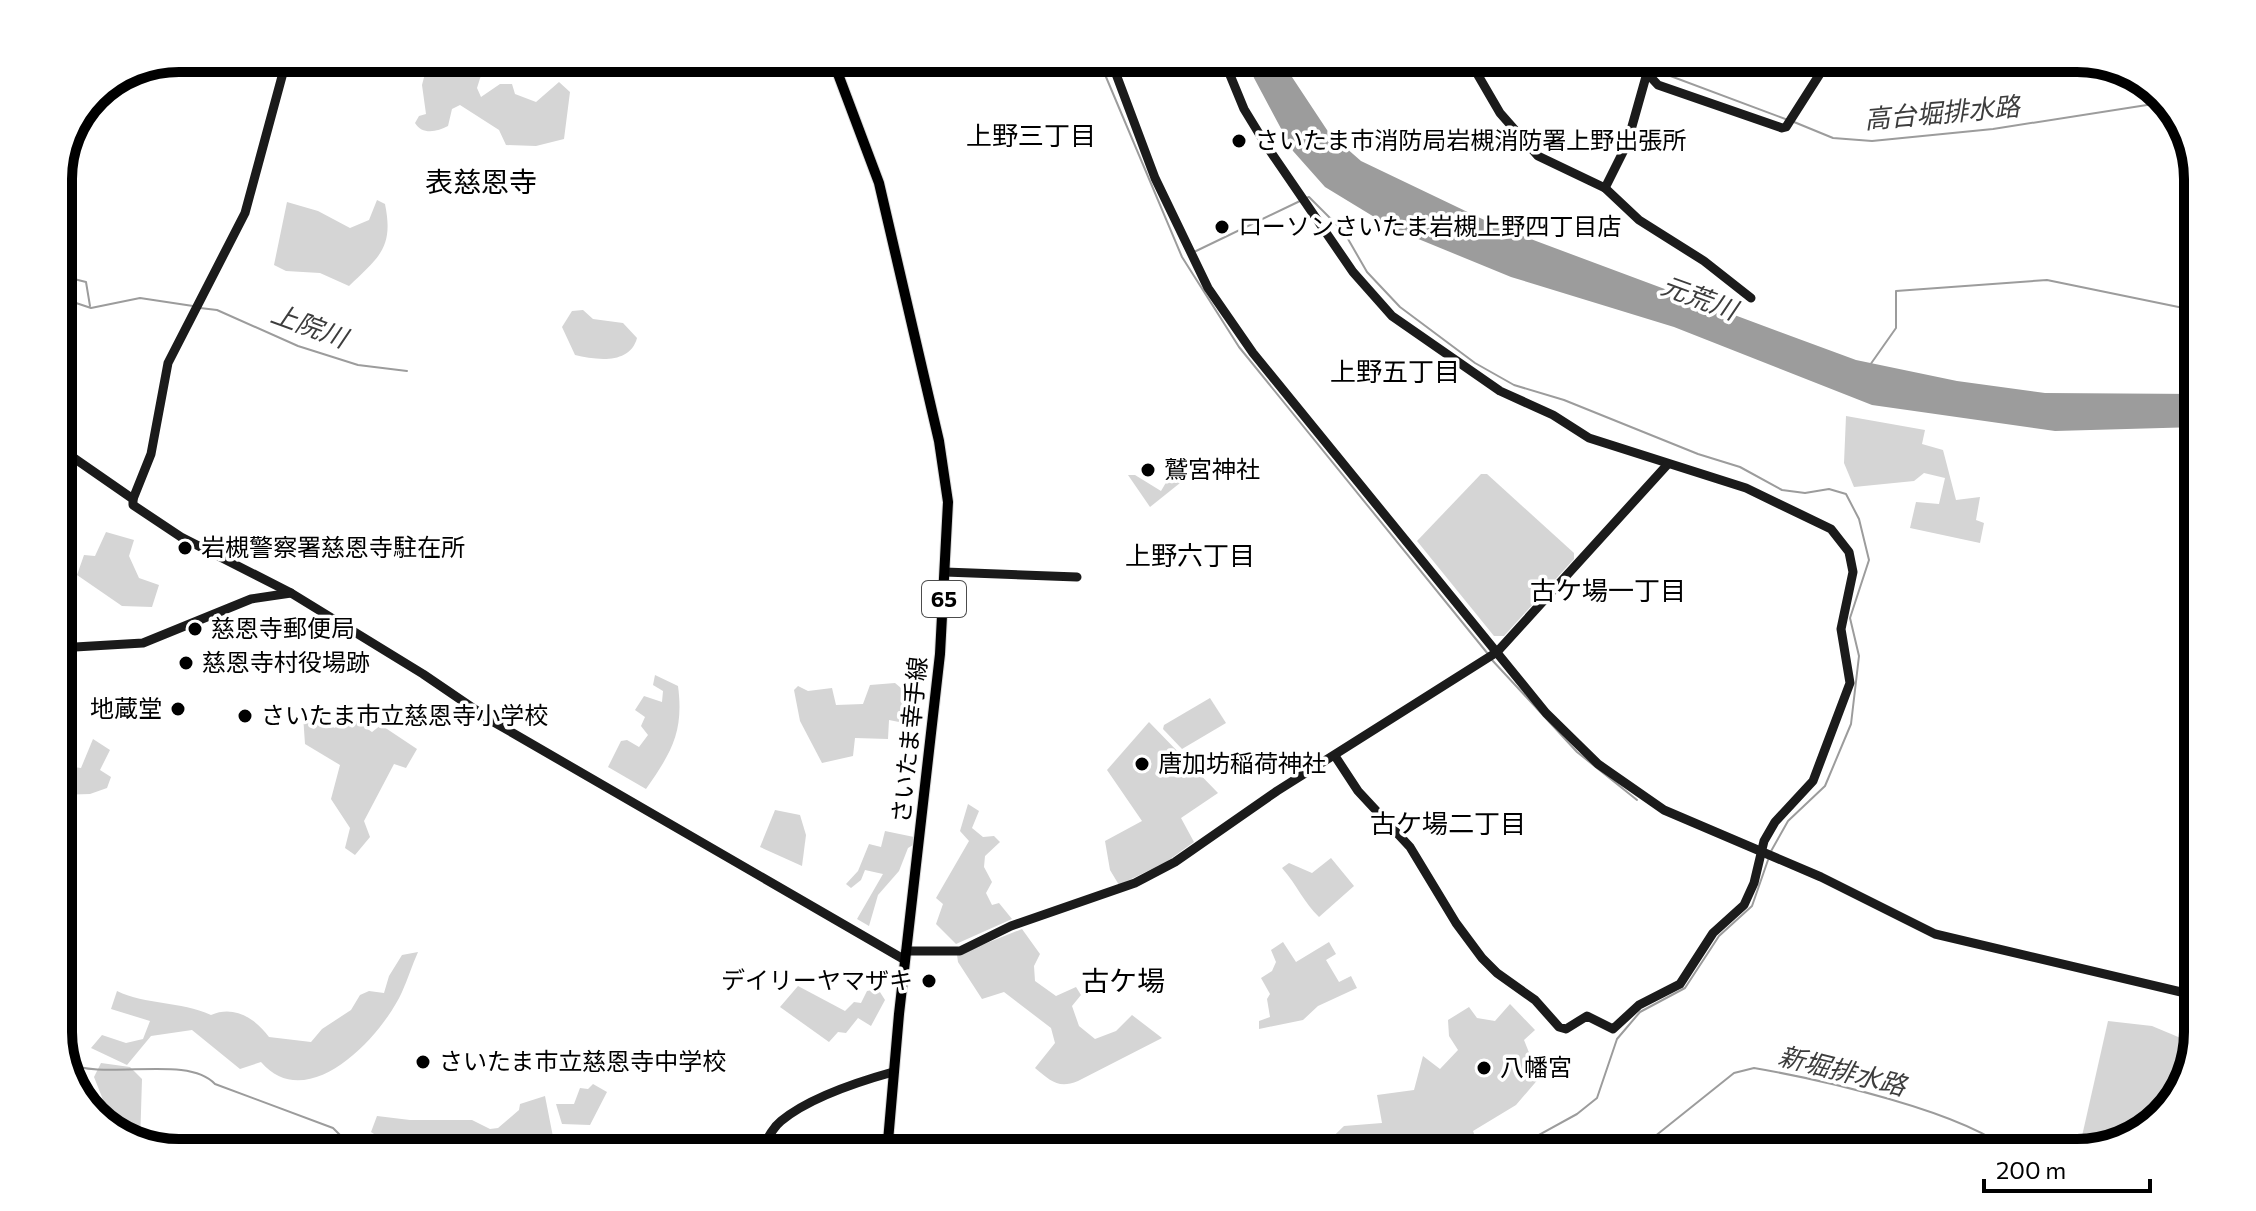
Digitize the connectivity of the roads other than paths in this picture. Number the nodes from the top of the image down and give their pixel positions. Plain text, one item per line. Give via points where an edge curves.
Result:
1 (283, 72) edge
2 (837, 72) edge
3 (1115, 72) edge
4 (1229, 72) edge
5 (1476, 72) edge
6 (1821, 72) edge
7 (1647, 73) joint
8 (1605, 188) junction
9 (1751, 298) dead end
10 (72, 457) edge
11 (1667, 465) junction
12 (133, 499) junction
13 (945, 572) junction
14 (1077, 577) dead end
15 (291, 593) junction
16 (72, 647) edge
17 (1497, 652) junction
18 (1335, 756) junction
19 (1759, 852) junction
20 (905, 956) junction
21 (2184, 993) edge
22 (893, 1072) junction
23 (768, 1139) edge
24 (888, 1139) edge

1 - 12 street via 245,213 168,363 151,454
2 - 13 main road, さいたま幸手線 / 65 via 878,178 942,452 948,502
3 - 17 street via 1160,190 1208,288 1253,353
4 - 11 street via 1266,145 1380,307 1522,403 1589,438
5 - 8 street via 1500,113 1538,156
6 - 7 street via 1782,128 1666,89
7 - 8 street via 1627,144
8 - 9 street via 1639,220
10 - 12 street
11 - 17 street
11 - 19 street via 1764,496 1831,529 1849,552 1853,572 1841,629 1850,683 1813,781 1775,822
12 - 15 street via 133,505 181,537
13 - 14 street
13 - 20 main road, さいたま幸手線 / 65
15 - 16 street via 251,599 143,643
15 - 20 street via 492,721
17 - 18 street
17 - 19 street via 1563,731 1618,780 1664,810
18 - 19 street via 1358,791 1410,847 1482,958 1566,1029 1587,1016 1613,1029 1639,1005 1680,984 1713,933 1751,895
18 - 20 street via 1135,883 1011,926 960,951
19 - 21 street via 1935,934
20 - 22 main road, さいたま幸手線 / 65
22 - 23 street via 787,1117
22 - 24 main road, さいたま幸手線 / 65

